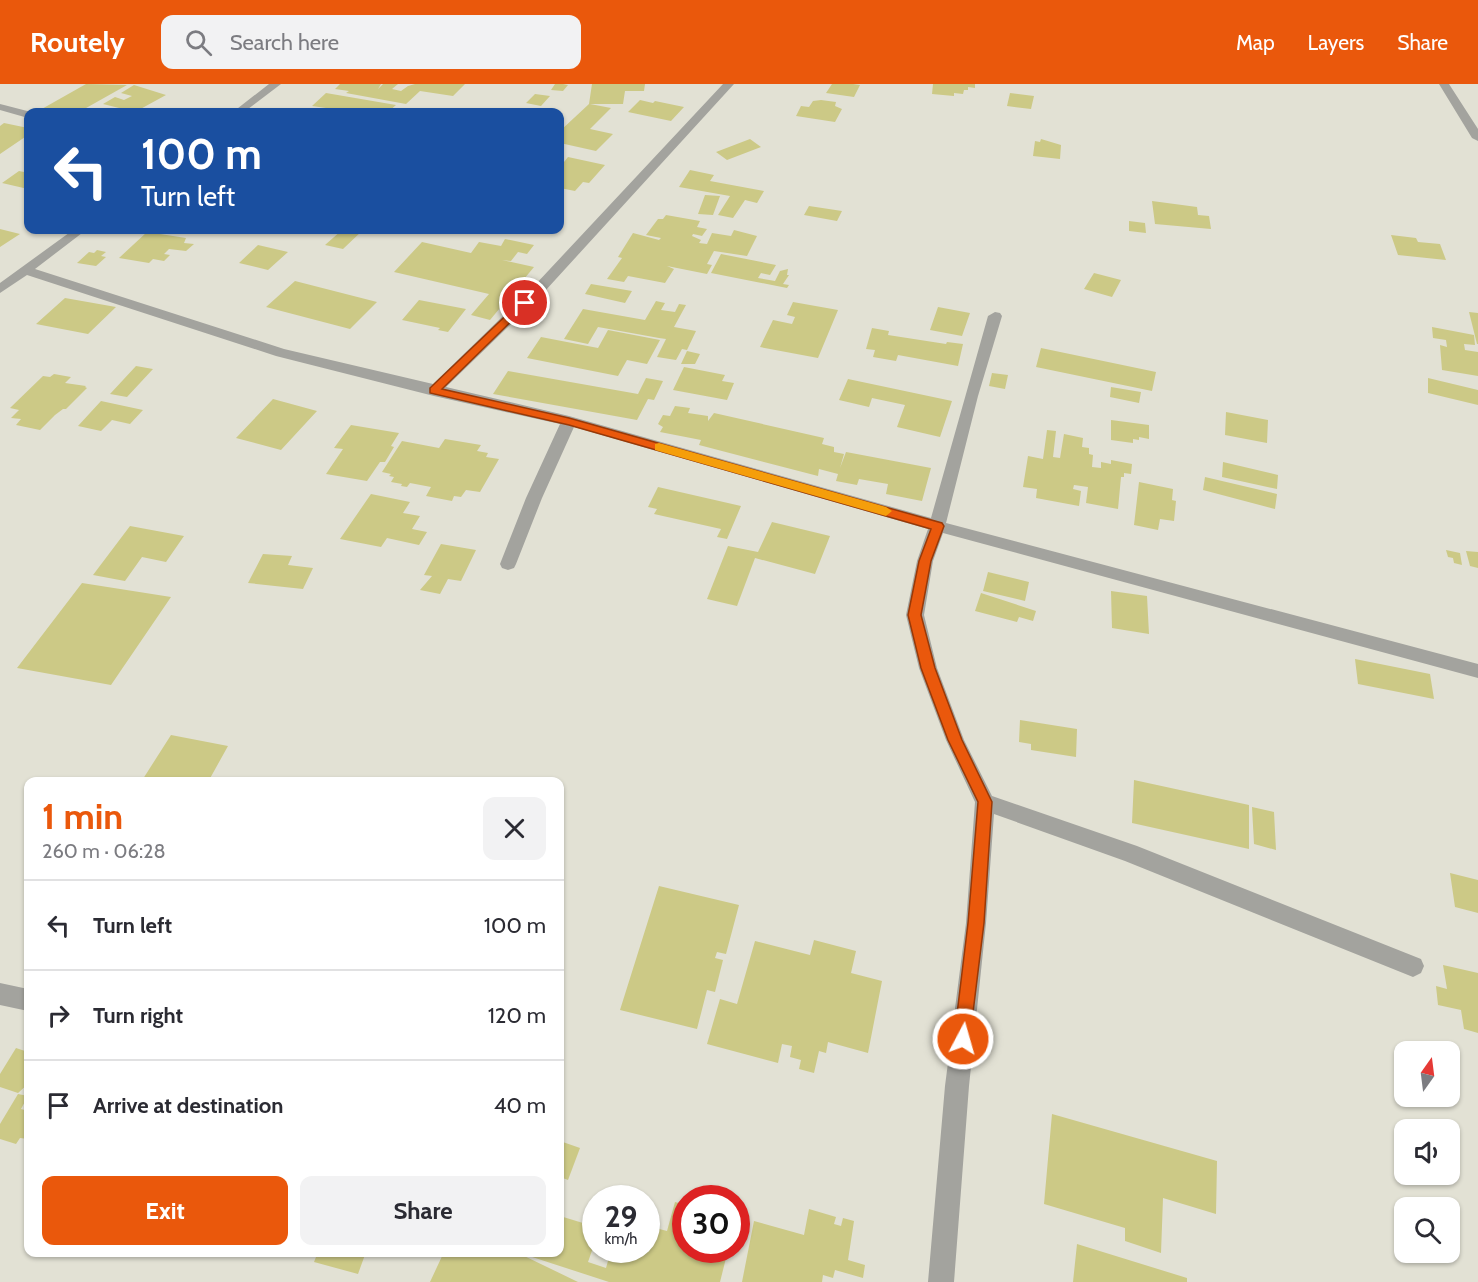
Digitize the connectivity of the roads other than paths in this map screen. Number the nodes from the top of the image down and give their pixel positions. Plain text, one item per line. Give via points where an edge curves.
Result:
1 (276, 84) edge
2 (729, 84) edge
3 (1444, 84) edge
4 (0, 107) edge
5 (243, 108) edge
6 (24, 114) edge
7 (1478, 138) edge
8 (74, 234) edge
9 (24, 270) junction
10 (0, 289) edge
11 (995, 316) dead end
12 (434, 391) junction
13 (569, 421) junction
14 (938, 526) junction
15 (508, 564) dead end
16 (1478, 671) edge
17 (985, 802) junction
18 (1413, 966) dead end
19 (0, 994) edge
20 (24, 999) edge
21 (941, 1282) edge

1 - 5 street
2 - 12 street via 540,288
3 - 7 street
4 - 6 street
8 - 9 street
9 - 10 street
9 - 12 street via 281,353
11 - 14 street
12 - 13 street
13 - 14 street
13 - 15 street
14 - 16 street
14 - 17 street via 925,561 915,615 932,678 955,740
17 - 18 street via 1130,853
17 - 21 street
19 - 20 street

